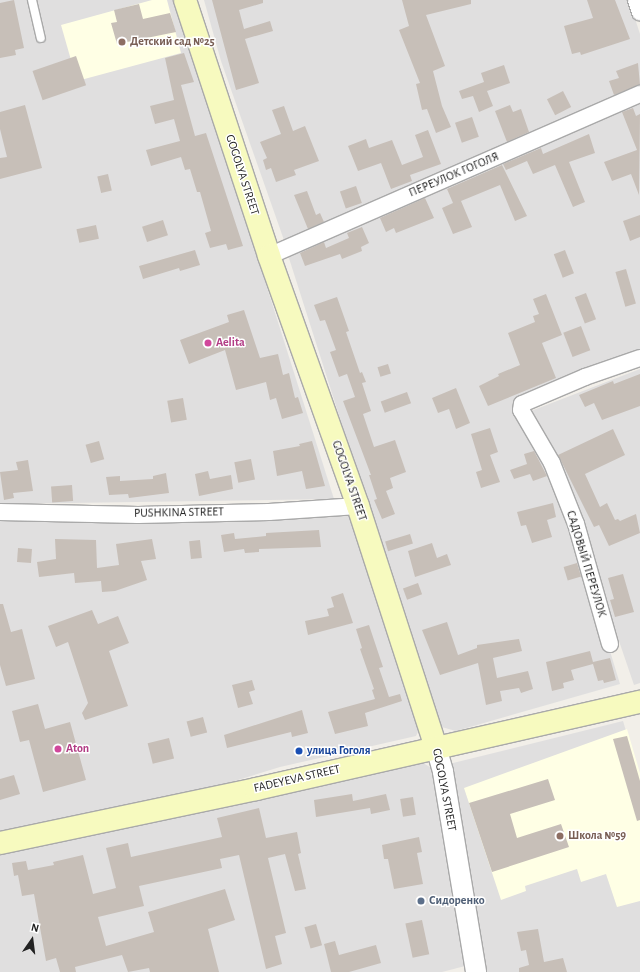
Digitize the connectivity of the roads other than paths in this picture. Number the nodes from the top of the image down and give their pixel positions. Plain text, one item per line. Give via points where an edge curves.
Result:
1 (32, 0) edge
2 (185, 0) edge
3 (636, 0) edge
4 (640, 12) edge
5 (41, 38) dead end
6 (640, 94) edge
7 (269, 256) junction
8 (640, 358) edge
9 (358, 506) junction
10 (0, 512) edge
11 (610, 644) dead end
12 (640, 702) edge
13 (436, 747) junction
14 (0, 843) edge
15 (476, 972) edge

1 - 5 lane
2 - 7 main road, GOGOLYA STREET
3 - 4 street
6 - 7 street, ПЕРЕУЛОК ГОГОЛЯ
7 - 9 main road, GOGOLYA STREET
8 - 11 street, САДОВЫЙ ПЕРЕУЛОК via 585,377 522,404 521,410 552,463 576,524
9 - 10 street, PUSHKINA STREET via 269,512
9 - 13 main road, GOGOLYA STREET
12 - 13 main road, FADEYEVA STREET
13 - 14 main road, FADEYEVA STREET
13 - 15 street, GOGOLYA STREET via 443,772

